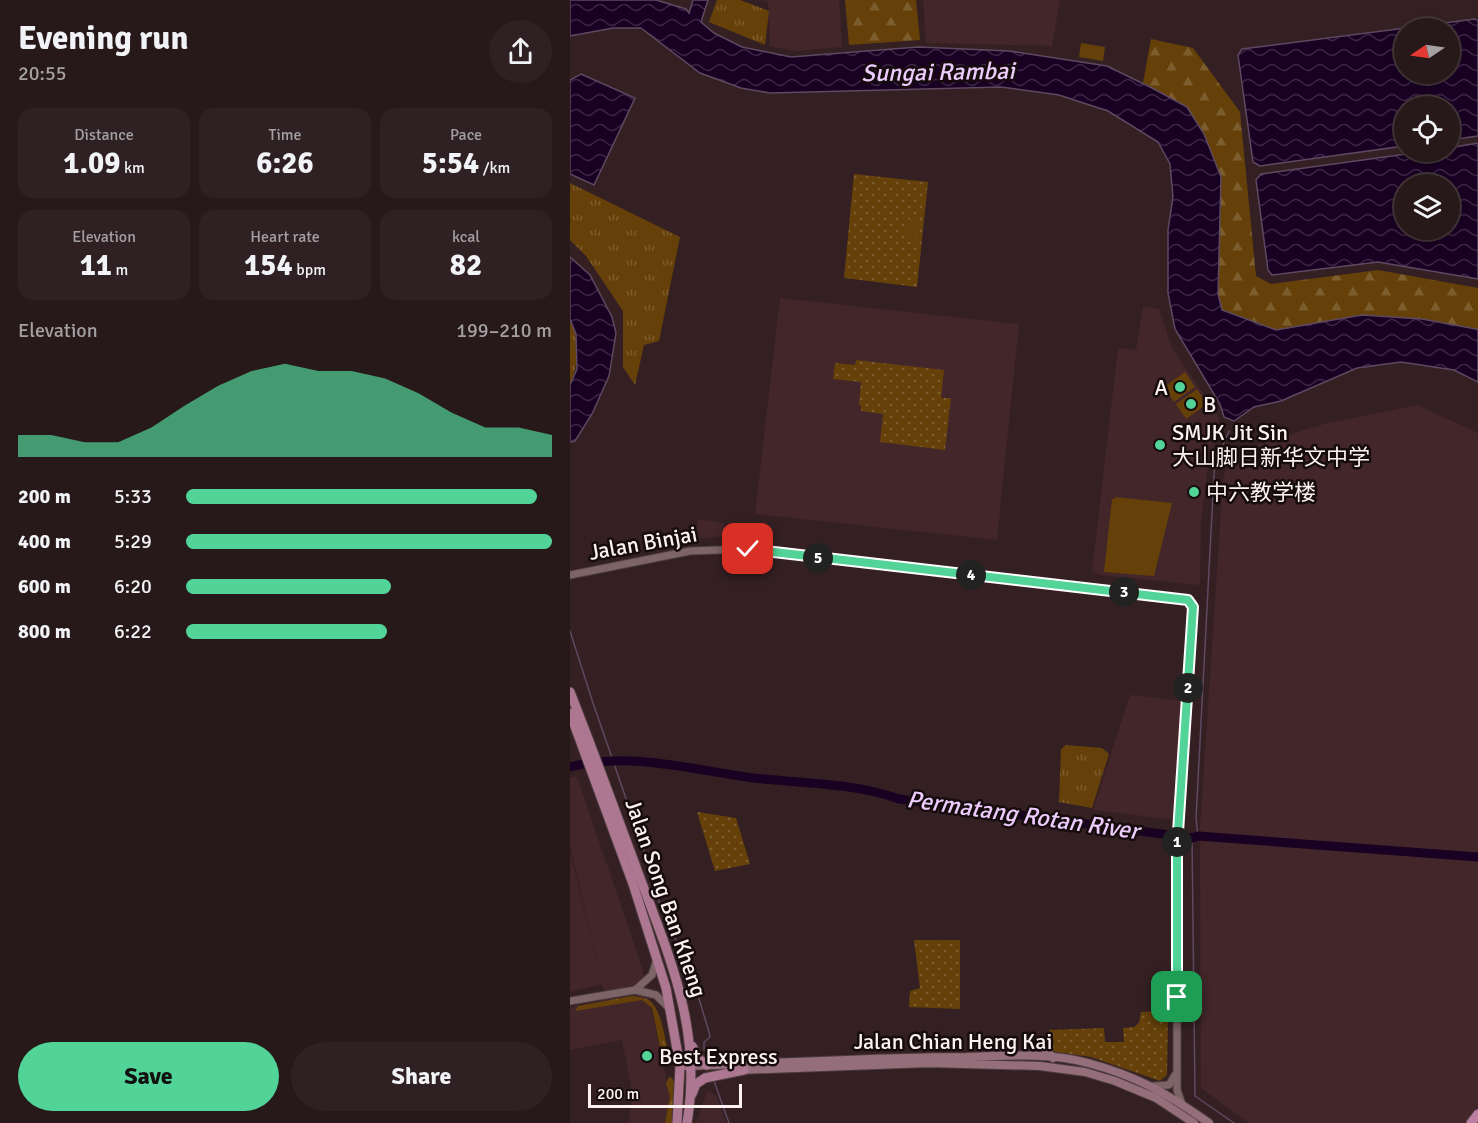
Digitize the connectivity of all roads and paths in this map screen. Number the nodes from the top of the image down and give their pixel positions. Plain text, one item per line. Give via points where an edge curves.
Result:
1 (570, 575) edge
2 (570, 692) edge
3 (570, 713) edge
4 (590, 751) junction
5 (597, 771) junction
6 (657, 958) junction
7 (635, 990) junction
8 (570, 1001) edge
9 (671, 1011) junction
10 (689, 1041) junction
11 (1042, 1046) dead end
12 (1053, 1058) junction
13 (707, 1065) junction
14 (1029, 1065) junction
15 (680, 1068) junction
16 (691, 1068) junction
17 (744, 1070) junction
18 (1177, 1072) junction
19 (1039, 1076) dead end
20 (1154, 1086) junction
21 (691, 1095) junction
22 (1182, 1104) junction
23 (1478, 1114) edge
24 (677, 1123) edge
25 (687, 1123) edge
26 (1194, 1123) edge
27 (1209, 1123) edge
28 (1471, 1123) edge

1 - 18 street, Jalan Binjai via 690,551 748,549 1188,600 1193,607 1177,847
2 - 4 main road, Jalan Song Ban Kheng
3 - 4 main road, Jalan Song Ban Kheng
4 - 5 main road, Jalan Song Ban Kheng
5 - 6 main road, Jalan Song Ban Kheng
5 - 10 main road, Jalan Song Ban Kheng via 674,971
6 - 7 street via 652,975
6 - 9 main road, Jalan Song Ban Kheng
7 - 8 street
7 - 9 street via 656,995
9 - 15 main road, Jalan Song Ban Kheng
10 - 13 main road
10 - 16 main road, Jalan Song Ban Kheng
11 - 12 main road
12 - 13 main road, Jalan Chian Heng Kai via 868,1058
12 - 20 main road, Jalan Chian Heng Kai via 1086,1062
13 - 16 main road, Jalan Chian Heng Kai
14 - 17 main road, Jalan Chian Heng Kai via 930,1063
14 - 19 main road
14 - 26 main road, Jalan Chian Heng Kai via 1085,1072 1115,1081 1156,1098
15 - 16 main road, Jalan Chian Heng Kai
15 - 24 main road, Jalan Song Ban Kheng
16 - 17 main road, Jalan Chian Heng Kai
16 - 21 main road, Jalan Song Ban Kheng
17 - 21 main road via 705,1078 696,1084
18 - 20 street via 1169,1085
18 - 22 street
20 - 22 main road, Jalan Chian Heng Kai
21 - 25 main road, Jalan Song Ban Kheng
22 - 27 main road, Jalan Chian Heng Kai
23 - 28 highway

